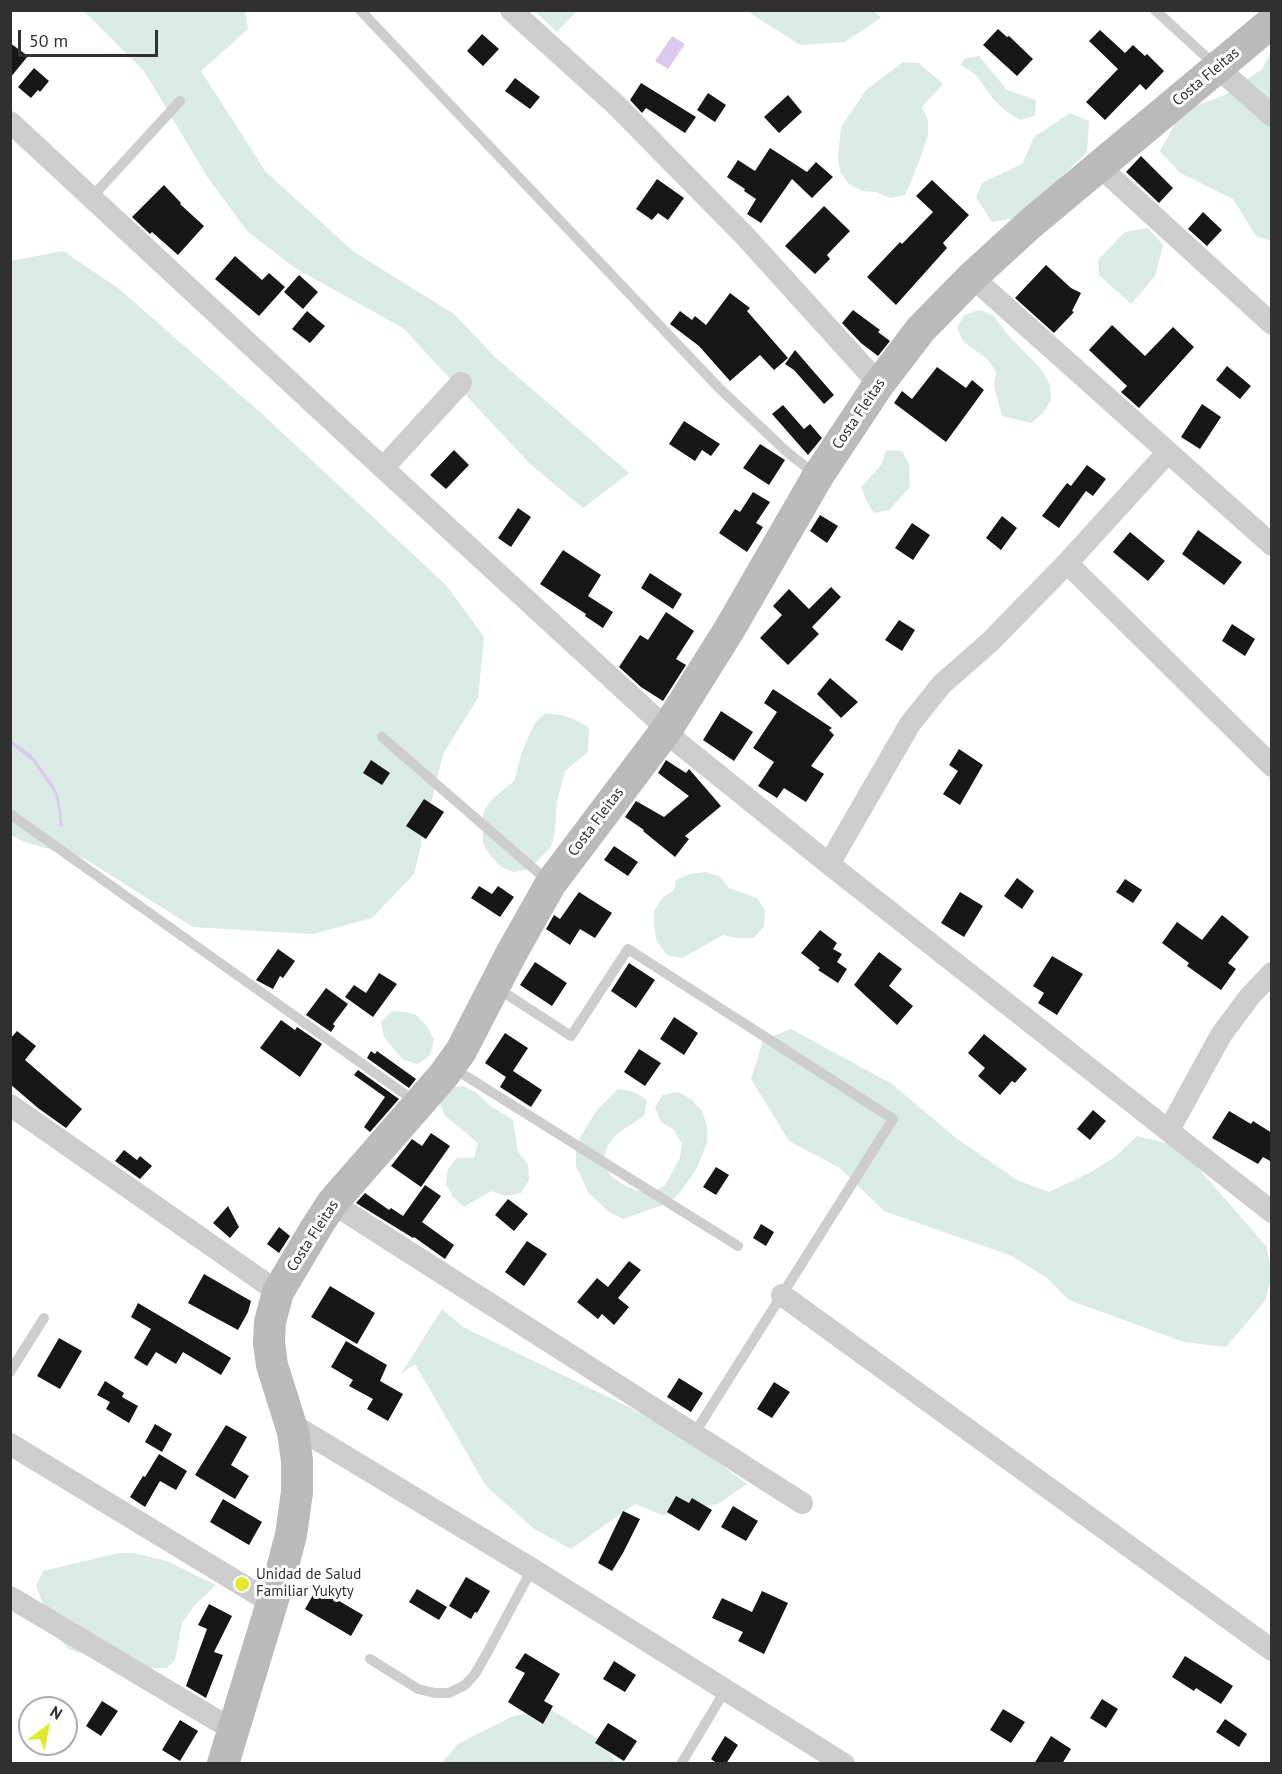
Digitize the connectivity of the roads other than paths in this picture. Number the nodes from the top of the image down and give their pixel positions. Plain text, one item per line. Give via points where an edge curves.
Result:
1 (360, 10) edge
2 (511, 10) edge
3 (1155, 10) edge
4 (1272, 22) edge
5 (1218, 67) junction
6 (180, 101) dead end
7 (1272, 116) edge
8 (10, 122) edge
9 (1099, 166) junction
10 (91, 198) junction
11 (972, 277) junction
12 (1272, 324) edge
13 (461, 383) dead end
14 (879, 384) junction
15 (1168, 452) junction
16 (383, 468) junction
17 (818, 476) junction
18 (1272, 545) edge
19 (1067, 563) junction
20 (666, 730) junction
21 (382, 737) dead end
22 (1272, 766) edge
23 (10, 814) edge
24 (829, 864) junction
25 (551, 884) junction
26 (1272, 973) edge
27 (495, 986) junction
28 (450, 1066) junction
29 (419, 1104) junction
30 (10, 1105) edge
31 (1169, 1131) junction
32 (332, 1203) junction
33 (1272, 1212) edge
34 (738, 1246) dead end
35 (278, 1292) junction
36 (782, 1295) junction
37 (44, 1318) dead end
38 (10, 1372) edge
39 (290, 1423) junction
40 (694, 1434) junction
41 (10, 1444) edge
42 (802, 1503) dead end
43 (532, 1569) junction
44 (10, 1597) edge
45 (272, 1603) junction
46 (1272, 1650) edge
47 (370, 1659) dead end
48 (726, 1689) junction
49 (233, 1730) junction
50 (223, 1764) edge
51 (681, 1764) edge
52 (844, 1764) edge

1 - 17 lane via 719,388
2 - 14 street via 616,105 745,236
3 - 5 lane
4 - 5 main road, Costa Fleitas
5 - 7 street
5 - 9 main road, Costa Fleitas
6 - 10 lane
8 - 10 street
9 - 11 main road, Costa Fleitas
9 - 12 street
10 - 16 street
11 - 14 main road, Costa Fleitas via 921,329
11 - 15 street
13 - 16 street
14 - 17 main road, Costa Fleitas
15 - 18 street
15 - 19 street
16 - 20 street
17 - 20 main road, Costa Fleitas
19 - 22 street
19 - 24 street via 990,642 942,684 910,724
20 - 24 street
20 - 25 main road, Costa Fleitas
21 - 25 lane
23 - 29 lane
24 - 31 street
25 - 27 main road, Costa Fleitas
26 - 31 street via 1221,1035
27 - 28 main road, Costa Fleitas
27 - 36 lane via 571,1036 628,949 893,1119
28 - 29 main road, Costa Fleitas
28 - 34 lane
29 - 32 main road, Costa Fleitas
30 - 35 street
31 - 33 street
32 - 35 main road, Costa Fleitas
32 - 40 street
35 - 39 main road, Costa Fleitas via 269,1343
36 - 40 lane
36 - 46 street
37 - 38 lane
39 - 43 street
39 - 45 main road, Costa Fleitas via 297,1461 297,1492 291,1535
40 - 42 street
41 - 45 street
43 - 47 lane via 475,1674 465,1685 449,1693 418,1689
43 - 48 street
44 - 49 street
45 - 49 main road, Costa Fleitas
48 - 51 lane
48 - 52 street
49 - 50 main road, Costa Fleitas

